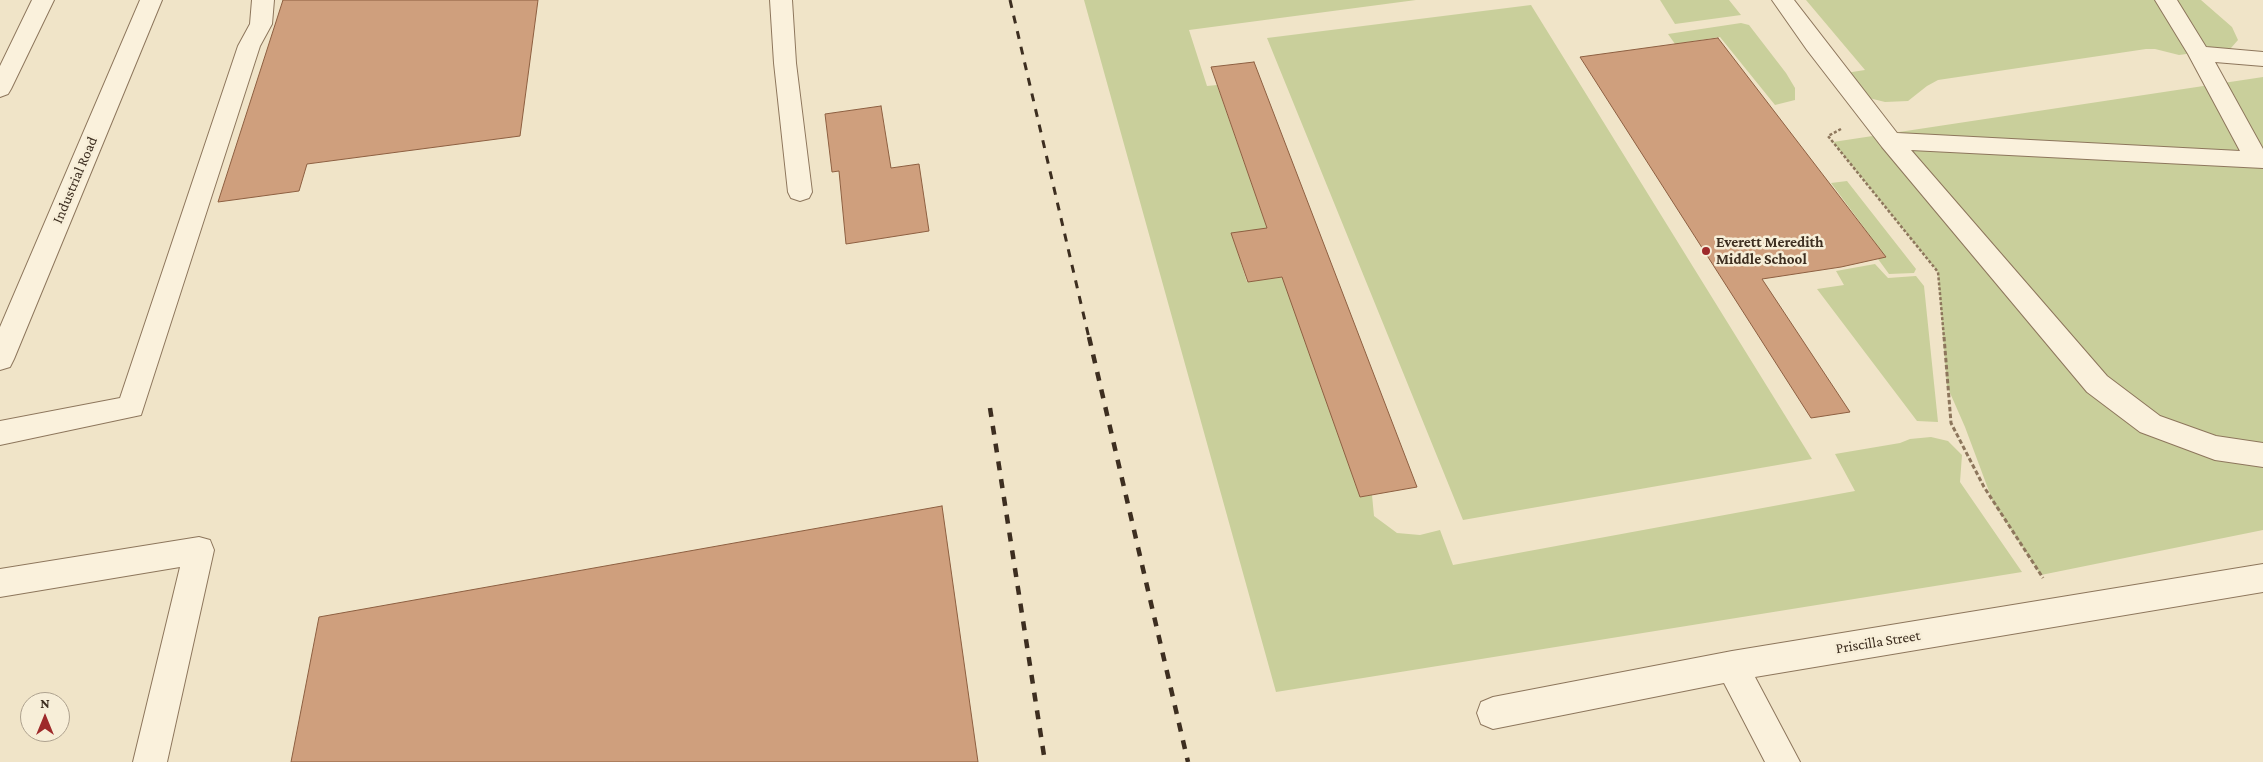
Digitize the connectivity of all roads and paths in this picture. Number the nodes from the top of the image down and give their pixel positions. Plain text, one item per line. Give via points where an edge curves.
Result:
1 (43, 0) edge
2 (151, 0) edge
3 (263, 0) edge
4 (781, 0) edge
5 (1782, 0) edge
6 (2166, 0) edge
7 (2200, 54) junction
8 (2262, 60) edge
9 (0, 88) edge
10 (1868, 115) junction
11 (1890, 141) junction
12 (2260, 160) edge
13 (800, 192) dead end
14 (0, 359) edge
15 (0, 432) edge
16 (2263, 454) edge
17 (2263, 578) edge
18 (0, 583) edge
19 (2065, 611) junction
20 (1732, 666) junction
21 (1494, 713) dead end
22 (150, 762) edge
23 (1783, 762) edge

1 - 9 street
2 - 14 street, Industrial Road
3 - 15 street via 261,24 249,46 131,407
4 - 13 street
5 - 10 street
6 - 7 street
7 - 8 street
7 - 12 street
10 - 11 street
10 - 19 path via 1828,136 1938,272 1951,423 1984,487
11 - 12 street
11 - 16 street via 2098,384 2150,424 2215,448
17 - 19 street, Priscilla Street
18 - 22 street via 199,550
19 - 20 street, Priscilla Street
20 - 21 street, Priscilla Street
20 - 23 street

